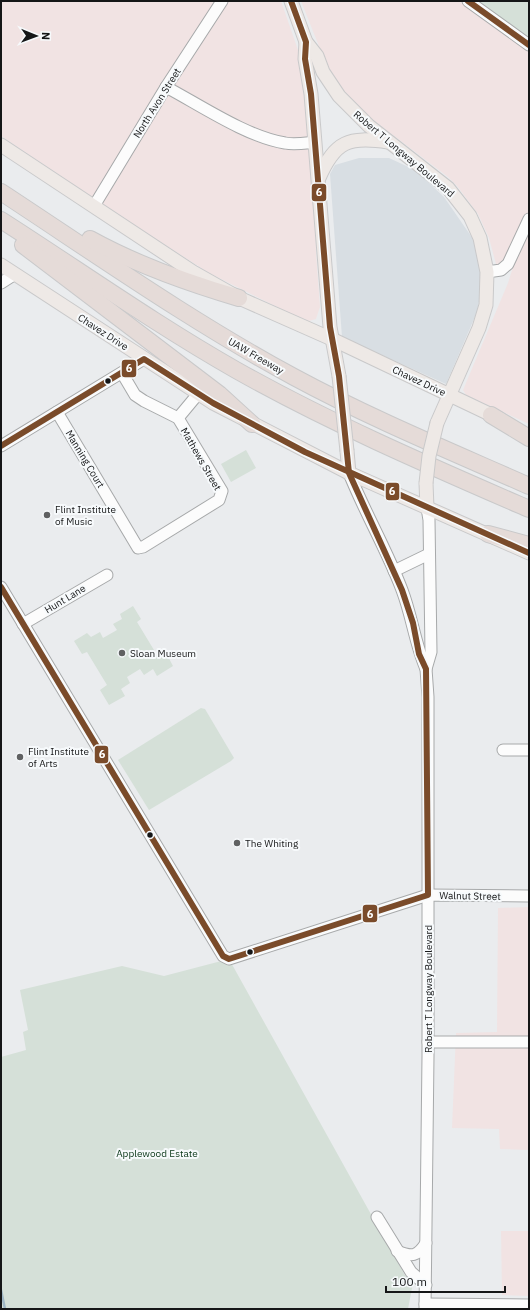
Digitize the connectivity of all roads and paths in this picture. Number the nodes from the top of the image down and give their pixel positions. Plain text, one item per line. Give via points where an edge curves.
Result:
1 (222, 1) edge
2 (291, 1) edge
3 (468, 1) edge
4 (306, 42) junction
5 (529, 45) edge
6 (166, 87) junction
7 (315, 142) junction
8 (390, 142) junction
9 (1, 145) edge
10 (318, 180) junction
11 (1, 191) edge
12 (94, 206) junction
13 (529, 219) edge
14 (1, 220) edge
15 (1, 228) edge
16 (1, 265) edge
17 (487, 272) junction
18 (15, 274) junction
19 (1, 283) edge
20 (239, 298) junction
21 (334, 340) junction
22 (144, 359) junction
23 (122, 373) junction
24 (198, 394) junction
25 (450, 395) junction
26 (58, 412) junction
27 (491, 414) junction
28 (178, 418) junction
29 (252, 424) junction
30 (529, 432) edge
31 (529, 438) edge
32 (1, 446) edge
33 (349, 473) junction
34 (529, 486) edge
35 (220, 500) joint
36 (426, 508) junction
37 (529, 509) edge
38 (488, 534) junction
39 (529, 545) edge
40 (529, 553) edge
41 (429, 554) junction
42 (394, 571) junction
43 (107, 575) dead end
44 (1, 587) edge
45 (23, 624) junction
46 (426, 669) junction
47 (503, 750) dead end
48 (529, 750) edge
49 (428, 895) junction
50 (529, 896) edge
51 (428, 1042) junction
52 (529, 1042) edge
53 (377, 1217) dead end
54 (426, 1243) junction
55 (397, 1251) junction
56 (426, 1285) junction
57 (529, 1305) edge
58 (425, 1306) edge

1 - 6 street, North Avon Street
2 - 4 main road, Robert T Longway Boulevard
3 - 5 street
4 - 7 main road, Robert T Longway Boulevard via 305,59
4 - 8 main road, Robert T Longway Boulevard via 317,56 323,72 339,96 358,117
6 - 7 street via 270,140 296,144
6 - 12 street, North Avon Street
7 - 10 main road, Robert T Longway Boulevard
8 - 10 main road via 360,139 344,143 330,155
8 - 17 main road, Robert T Longway Boulevard via 439,180 464,207 480,238
9 - 12 main road, Chavez Drive
10 - 21 main road, Robert T Longway Boulevard via 330,327
11 - 20 highway via 121,255 186,283
11 - 34 highway, UAW Freeway via 199,322 293,377 406,432
12 - 20 main road, Chavez Drive via 193,272
13 - 17 street via 505,268
14 - 37 highway, UAW Freeway via 236,370 323,416
15 - 29 highway via 219,394
16 - 18 main road, Chavez Drive
17 - 25 main road, Robert T Longway Boulevard via 483,317
18 - 19 street
18 - 22 main road, Chavez Drive
20 - 21 main road, Chavez Drive
21 - 25 main road, Chavez Drive
21 - 33 main road, Robert T Longway Boulevard, bridge
22 - 23 street
22 - 24 main road, Chavez Drive
23 - 26 street
23 - 28 street, Mathews Street via 135,395
24 - 28 street, Mathews Street
24 - 29 main road, Chavez Drive
25 - 27 main road, Chavez Drive
25 - 36 main road, Robert T Longway Boulevard, bridge via 437,423 429,456
26 - 32 street
26 - 35 street, Manning Court via 138,548
27 - 30 main road, Chavez Drive
27 - 31 highway
28 - 35 street, Mathews Street via 222,492
29 - 33 main road, Chavez Drive
33 - 36 main road, Chavez Drive
33 - 42 street, Robert T Longway Boulevard
36 - 38 main road, Chavez Drive
36 - 41 street, Robert T Longway Boulevard via 430,520
38 - 39 highway
38 - 40 main road, Chavez Drive
41 - 42 street
41 - 46 street, Robert T Longway Boulevard via 431,652
42 - 46 street, Robert T Longway Boulevard via 408,605 419,654
43 - 45 street, Hunt Lane
44 - 45 street
45 - 49 street, Walnut Street via 223,956 229,959
46 - 49 street, Robert T Longway Boulevard
47 - 48 street
49 - 50 street, Walnut Street
49 - 51 street, Robert T Longway Boulevard
51 - 52 street
51 - 54 street, Robert T Longway Boulevard
53 - 55 street
54 - 55 street via 420,1253 414,1255
54 - 56 street, Robert T Longway Boulevard
55 - 56 street via 411,1272
56 - 58 street, Robert T Longway Boulevard
57 - 58 street

